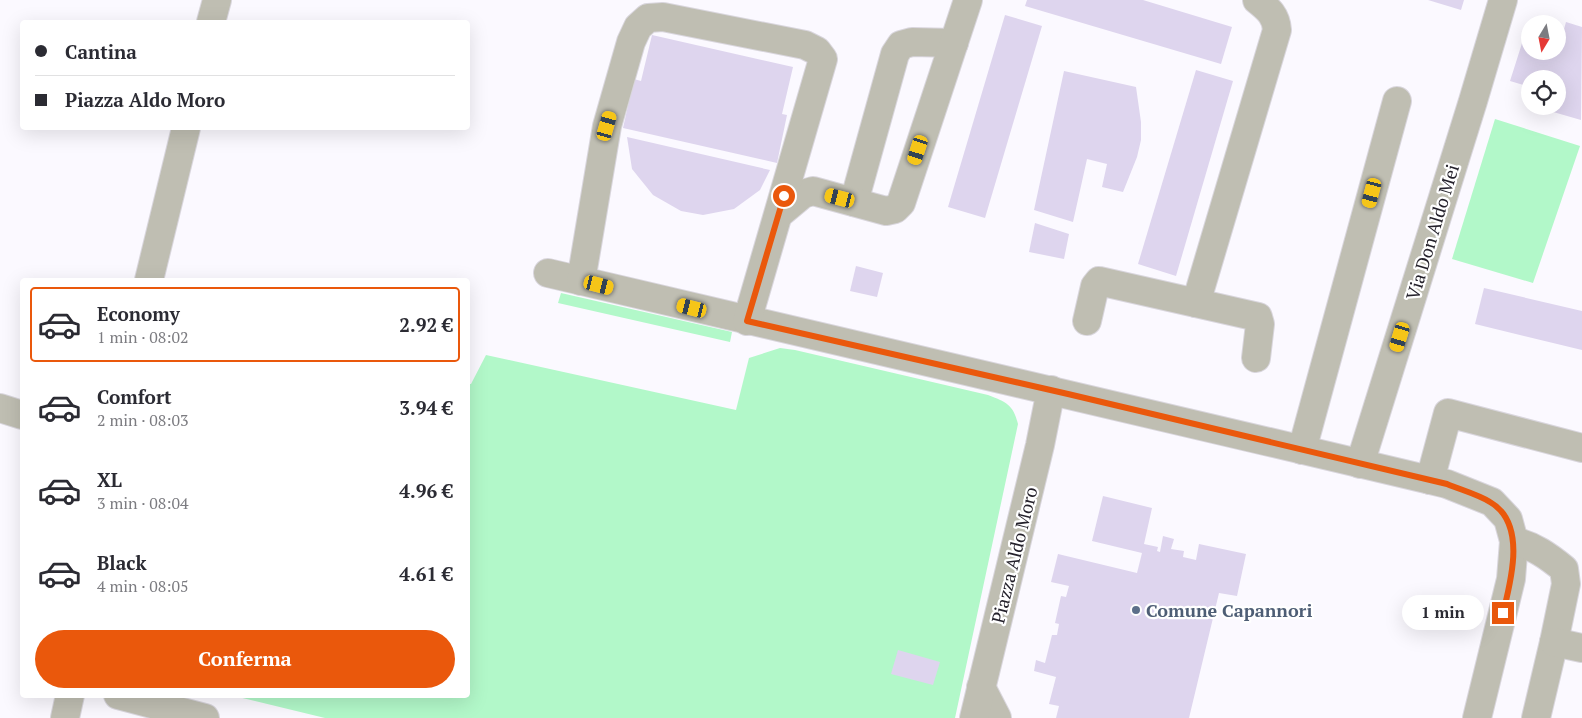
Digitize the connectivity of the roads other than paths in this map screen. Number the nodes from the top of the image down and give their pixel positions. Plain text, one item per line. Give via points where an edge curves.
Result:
1 (217, 0) edge
2 (968, 0) edge
3 (1257, 0) edge
4 (1503, 0) edge
5 (212, 20) edge
6 (954, 43) junction
7 (1397, 101) dead end
8 (186, 130) edge
9 (854, 202) junction
10 (779, 214) junction
11 (548, 273) dead end
12 (149, 278) edge
13 (581, 281) junction
14 (1196, 303) junction
15 (747, 321) junction
16 (1087, 321) dead end
17 (1256, 358) dead end
18 (1051, 390) junction
19 (0, 408) edge
20 (20, 414) edge
21 (1582, 448) edge
22 (1302, 450) junction
23 (1360, 464) junction
24 (1430, 480) junction
25 (1514, 541) junction
26 (1554, 642) junction
27 (1582, 648) edge
28 (981, 687) junction
29 (69, 698) edge
30 (129, 698) edge
31 (65, 718) edge
32 (205, 718) edge
33 (974, 718) edge
34 (997, 718) edge
35 (1477, 718) edge
36 (1536, 718) edge

1 - 5 street
2 - 6 street
3 - 14 street via 1276,19 1277,30
4 - 23 street, Via Don Aldo Mei
6 - 9 street via 912,42 901,45 895,54
6 - 9 street via 900,203 895,209 886,210
7 - 22 street
8 - 12 street
9 - 10 street via 813,191 803,194
10 - 13 street via 823,60 817,51 805,45 663,17 648,18 638,27 630,42 607,126
10 - 15 street
11 - 13 street
13 - 15 street
14 - 16 street via 1099,281
14 - 17 street via 1258,317
15 - 18 street
18 - 22 street
18 - 28 street, Piazza Aldo Moro
19 - 20 street
21 - 24 street via 1448,413
22 - 23 street
23 - 24 street
24 - 25 street via 1492,502 1508,519
25 - 26 street via 1544,553 1564,569 1566,584
25 - 35 street via 1511,578
26 - 27 street
26 - 36 street
28 - 33 street, Piazza Aldo Moro
28 - 34 street
29 - 31 street
30 - 32 street

